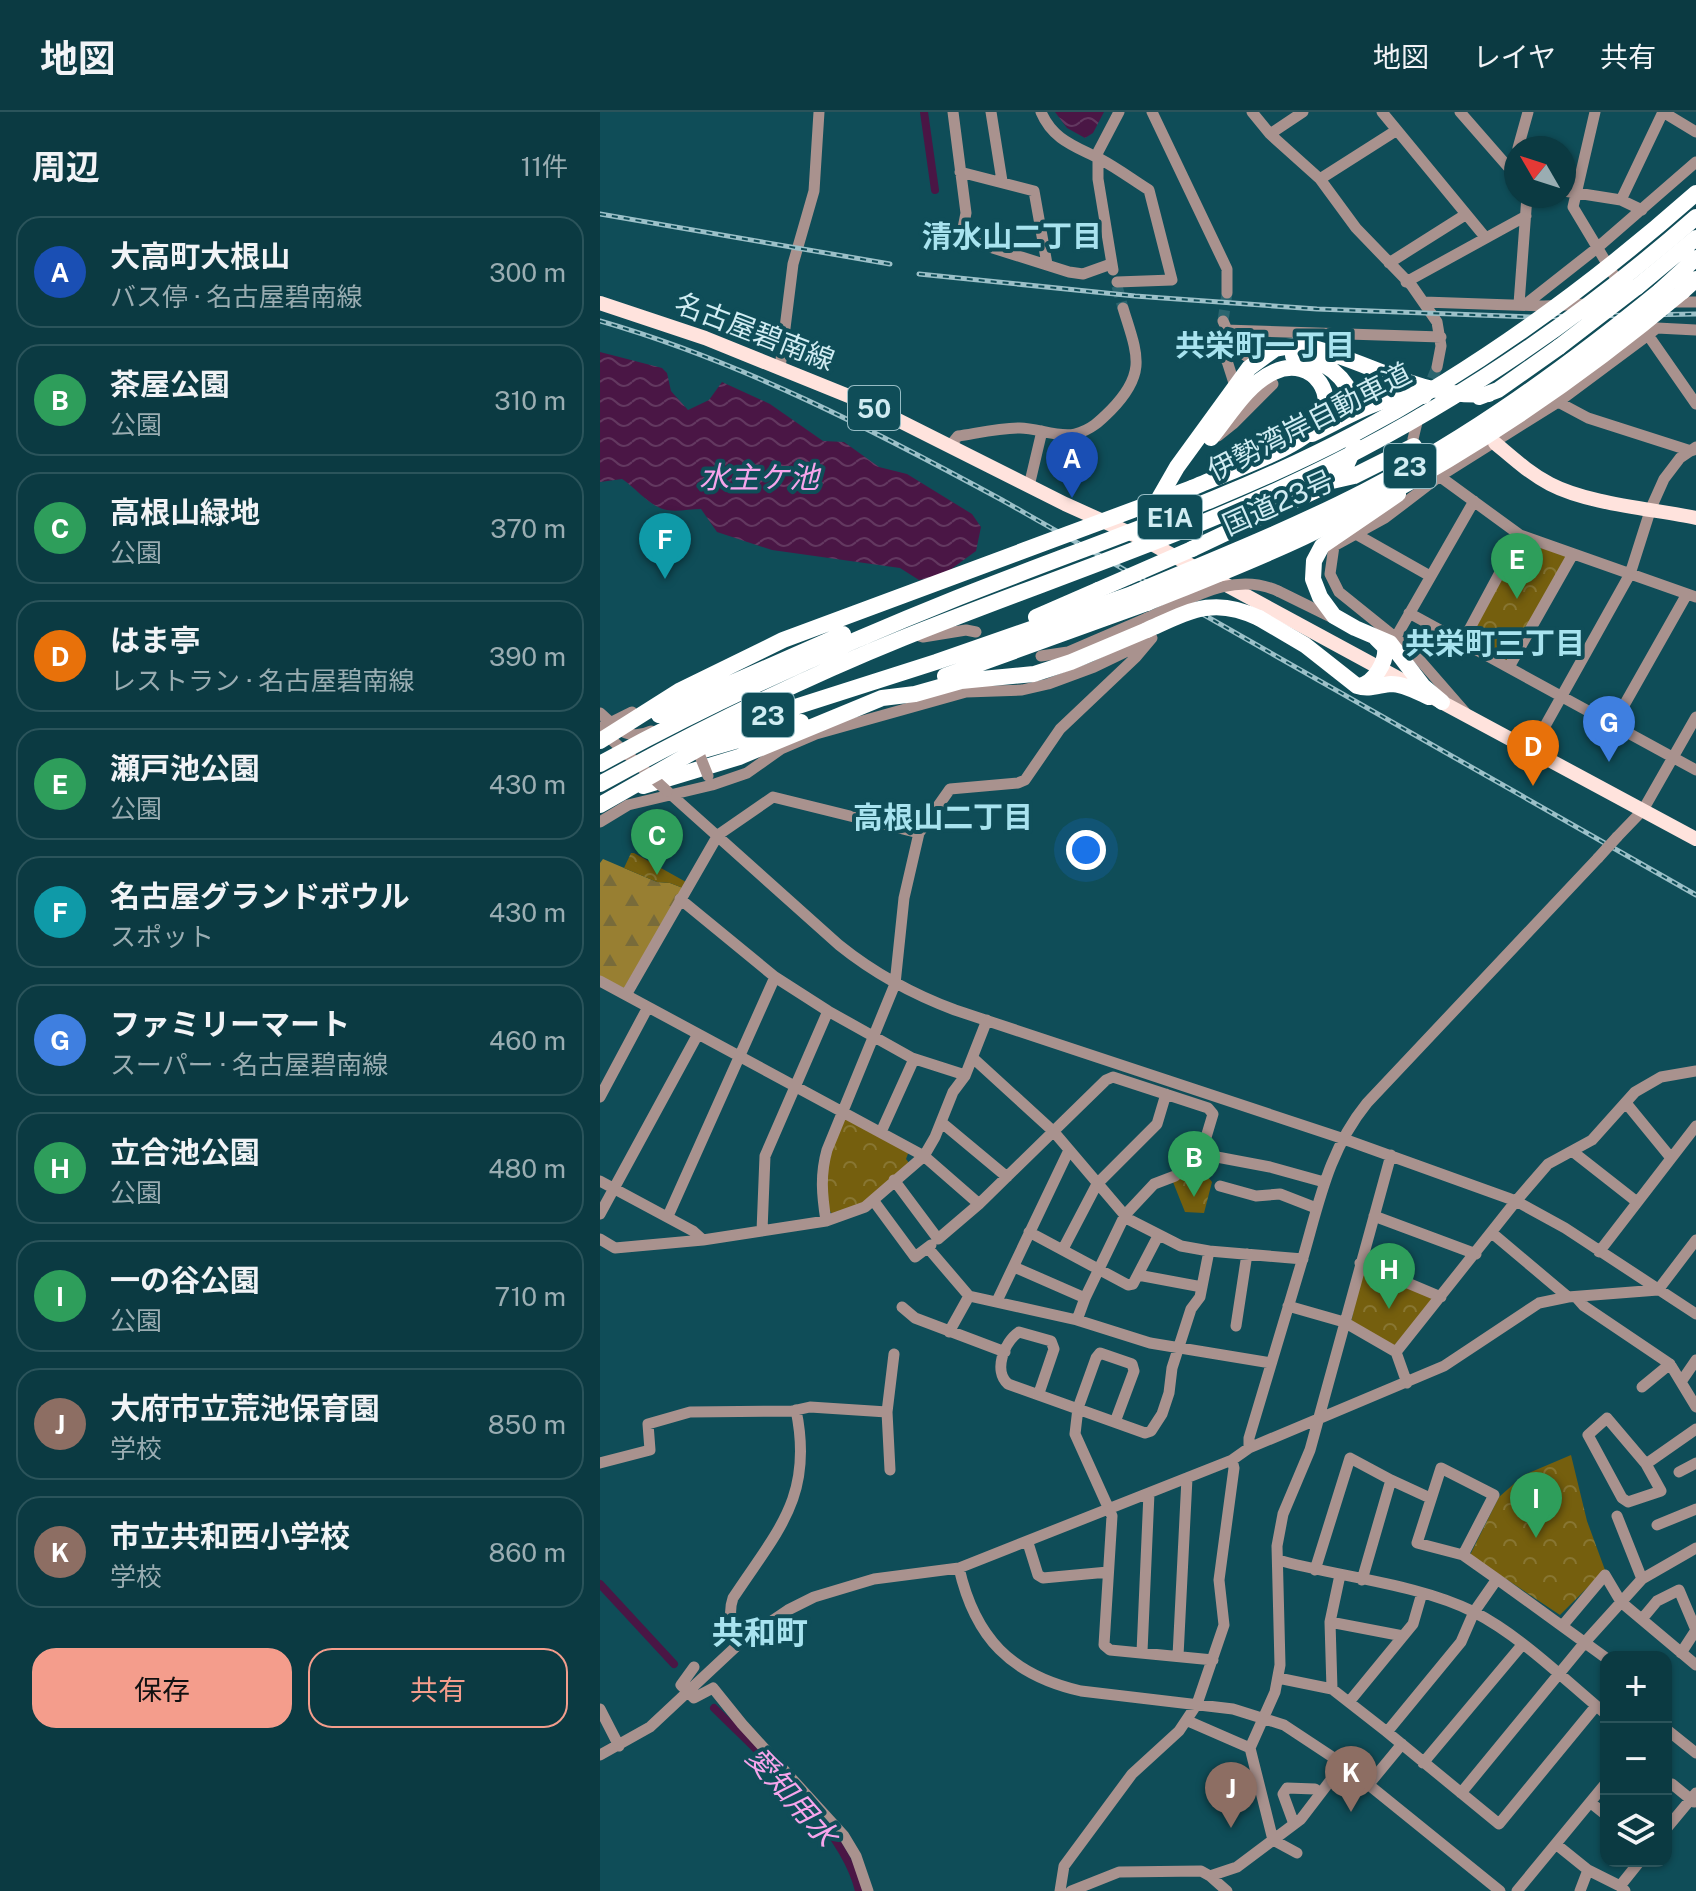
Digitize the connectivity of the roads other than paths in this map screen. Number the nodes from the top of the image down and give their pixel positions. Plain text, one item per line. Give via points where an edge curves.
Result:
1 (819, 112) edge
2 (953, 112) edge
3 (991, 112) edge
4 (1041, 112) edge
5 (1119, 112) edge
6 (1152, 112) edge
7 (1252, 112) edge
8 (1303, 112) edge
9 (1382, 112) edge
10 (1460, 112) edge
11 (1528, 112) edge
12 (1595, 112) edge
13 (1397, 130) junction
14 (1696, 132) edge
15 (1270, 134) junction
16 (1521, 136) edge
17 (1099, 159) junction
18 (1696, 162) edge
19 (1504, 163) edge
20 (960, 172) junction
21 (1320, 179) junction
22 (1002, 181) junction
23 (1577, 192) junction
24 (1696, 193) edge
25 (1621, 200) junction
26 (1526, 208) edge
27 (1642, 210) junction
28 (1465, 215) junction
29 (1526, 216) junction
30 (1696, 217) edge
31 (1485, 237) junction
32 (1696, 238) edge
33 (1597, 248) junction
34 (1696, 258) edge
35 (1389, 263) junction
36 (1047, 264) junction
37 (1111, 264) junction
38 (1696, 279) edge
39 (1406, 282) junction
40 (1227, 293) tunnel mouth
41 (1634, 294) junction
42 (1689, 297) edge
43 (1424, 302) junction
44 (600, 303) edge
45 (1523, 304) junction
46 (1123, 308) tunnel mouth
47 (1224, 325) junction
48 (1696, 330) edge
49 (1648, 335) junction
50 (1441, 337) junction
51 (1246, 356) dead end
52 (1437, 367) tunnel mouth
53 (780, 368) junction
54 (1271, 382) dead end
55 (1235, 386) junction
56 (1489, 394) junction
57 (1558, 402) junction
58 (1696, 404) edge
59 (1356, 406) dead end
60 (1420, 410) dead end
61 (1042, 431) junction
62 (1356, 437) dead end
63 (1210, 439) junction
64 (1295, 442) junction
65 (1495, 443) junction
66 (950, 446) junction
67 (1414, 446) junction
68 (1694, 449) edge
69 (1191, 461) junction
70 (1432, 475) junction
71 (1331, 482) junction
72 (1029, 486) junction
73 (1474, 501) junction
74 (1651, 508) junction
75 (1696, 518) edge
76 (1159, 521) junction
77 (1354, 533) junction
78 (1520, 535) junction
79 (1140, 538) junction
80 (1573, 554) junction
81 (1630, 574) junction
82 (1430, 576) junction
83 (1059, 577) junction
84 (1691, 596) edge
85 (1409, 613) junction
86 (1147, 617) junction
87 (1346, 624) junction
88 (792, 632) junction
89 (976, 632) dead end
90 (1368, 633) junction
91 (1396, 637) junction
92 (1462, 643) junction
93 (1041, 656) dead end
94 (936, 662) junction
95 (1509, 667) junction
96 (1379, 668) junction
97 (1041, 679) junction
98 (1357, 686) junction
99 (1562, 696) junction
100 (882, 698) junction
101 (1442, 702) junction
102 (600, 713) edge
103 (1469, 717) junction
104 (1696, 717) edge
105 (685, 721) junction
106 (1614, 723) junction
107 (602, 736) edge
108 (1531, 751) junction
109 (1674, 757) junction
110 (600, 766) edge
111 (1696, 770) edge
112 (710, 780) junction
113 (600, 783) edge
114 (670, 793) junction
115 (603, 803) edge
116 (1643, 810) junction
117 (600, 822) edge
118 (919, 833) junction
119 (718, 835) junction
120 (1696, 839) edge
121 (680, 899) junction
122 (775, 977) junction
123 (600, 982) edge
124 (895, 984) junction
125 (626, 995) junction
126 (648, 1007) junction
127 (828, 1011) junction
128 (987, 1020) junction
129 (698, 1034) junction
130 (873, 1038) junction
131 (740, 1056) junction
132 (973, 1058) junction
133 (914, 1059) junction
134 (1696, 1071) edge
135 (965, 1075) junction
136 (795, 1085) junction
137 (1166, 1094) junction
138 (600, 1097) edge
139 (1626, 1103) junction
140 (843, 1111) junction
141 (941, 1122) junction
142 (1696, 1126) edge
143 (881, 1132) junction
144 (1054, 1132) junction
145 (1341, 1138) junction
146 (1069, 1150) junction
147 (1572, 1151) junction
148 (1201, 1154) junction
149 (1391, 1155) junction
150 (924, 1156) junction
151 (1671, 1158) junction
152 (1007, 1177) junction
153 (894, 1180) junction
154 (600, 1181) edge
155 (1324, 1182) junction
156 (1097, 1184) junction
157 (1220, 1186) dead end
158 (614, 1188) junction
159 (873, 1200) junction
160 (1516, 1201) junction
161 (1637, 1202) junction
162 (979, 1204) junction
163 (1316, 1208) junction
164 (600, 1214) edge
165 (1125, 1215) junction
166 (668, 1216) junction
167 (1374, 1216) junction
168 (826, 1221) junction
169 (762, 1231) junction
170 (1029, 1232) junction
171 (1492, 1233) junction
172 (1158, 1236) junction
173 (600, 1239) edge
174 (938, 1239) junction
175 (703, 1240) junction
176 (1696, 1240) edge
177 (928, 1248) junction
178 (1063, 1249) junction
179 (1209, 1251) junction
180 (1599, 1252) junction
181 (1247, 1254) junction
182 (1476, 1254) junction
183 (1303, 1259) junction
184 (1360, 1263) junction
185 (1014, 1267) junction
186 (1098, 1269) junction
187 (1138, 1275) junction
188 (1202, 1287) junction
189 (1658, 1290) junction
190 (969, 1296) junction
191 (1441, 1297) junction
192 (1572, 1297) junction
193 (1085, 1298) junction
194 (997, 1301) junction
195 (1288, 1306) junction
196 (902, 1307) dead end
197 (1696, 1314) edge
198 (1077, 1320) junction
199 (1344, 1322) junction
200 (1236, 1326) dead end
201 (949, 1332) junction
202 (1178, 1348) junction
203 (1005, 1352) junction
204 (1396, 1352) junction
205 (894, 1354) dead end
206 (1696, 1360) edge
207 (1271, 1363) junction
208 (1670, 1364) junction
209 (1681, 1382) junction
210 (1407, 1383) junction
211 (1642, 1387) dead end
212 (1039, 1393) junction
213 (1696, 1407) edge
214 (1078, 1408) junction
215 (796, 1410) junction
216 (887, 1412) junction
217 (1317, 1420) junction
218 (1115, 1422) junction
219 (1696, 1429) edge
220 (1249, 1448) junction
221 (1232, 1460) junction
222 (600, 1463) edge
223 (1696, 1463) edge
224 (1646, 1464) junction
225 (890, 1470) dead end
226 (1679, 1472) dead end
227 (1187, 1478) junction
228 (1391, 1480) junction
229 (1149, 1493) junction
230 (1430, 1498) junction
231 (1696, 1509) edge
232 (1108, 1510) junction
233 (1617, 1516) dead end
234 (1657, 1525) dead end
235 (1028, 1543) junction
236 (1696, 1548) edge
237 (1463, 1555) junction
238 (1278, 1560) junction
239 (959, 1568) junction
240 (1315, 1570) junction
241 (1108, 1572) junction
242 (1340, 1575) junction
243 (1497, 1579) junction
244 (1642, 1579) junction
245 (1362, 1580) junction
246 (1422, 1593) junction
247 (1621, 1602) junction
248 (1474, 1612) junction
249 (1642, 1619) junction
250 (1330, 1622) junction
251 (1563, 1625) junction
252 (1403, 1636) junction
253 (742, 1641) junction
254 (1586, 1641) junction
255 (1522, 1645) junction
256 (1142, 1652) junction
257 (1600, 1653) edge
258 (1681, 1653) junction
259 (1178, 1656) junction
260 (1213, 1660) junction
261 (1696, 1665) edge
262 (694, 1667) dead end
263 (1558, 1675) junction
264 (1278, 1678) junction
265 (1332, 1689) junction
266 (687, 1693) junction
267 (1349, 1702) junction
268 (1197, 1704) junction
269 (1596, 1706) junction
270 (600, 1709) edge
271 (1600, 1709) edge
272 (1263, 1717) junction
273 (1188, 1721) junction
274 (1387, 1732) junction
275 (1672, 1734) edge
276 (1402, 1744) junction
277 (619, 1746) junction
278 (1250, 1748) junction
279 (1696, 1753) edge
280 (600, 1755) edge
281 (1423, 1763) junction
282 (1343, 1764) junction
283 (1369, 1784) junction
284 (1672, 1784) edge
285 (1600, 1791) edge
286 (1461, 1793) junction
287 (1320, 1794) junction
288 (1694, 1799) edge
289 (1591, 1803) junction
290 (1600, 1810) edge
291 (1672, 1823) edge
292 (1294, 1824) junction
293 (1273, 1840) junction
294 (1557, 1845) junction
295 (1297, 1853) dead end
296 (1636, 1867) edge
297 (1588, 1870) junction
298 (1210, 1876) junction
299 (1095, 1887) edge
300 (1623, 1888) edge
301 (868, 1891) edge
302 (1060, 1891) edge
303 (1071, 1891) edge
304 (1227, 1891) edge
305 (1500, 1891) edge
306 (1517, 1891) edge
307 (1580, 1891) edge

1 - 53 street via 814,191 793,264
2 - 20 street
3 - 22 street
4 - 17 street via 1067,144
5 - 17 street
6 - 40 street via 1227,269
7 - 15 street
8 - 15 street
9 - 13 street
10 - 19 street
11 - 16 street
12 - 23 street
13 - 21 street
13 - 28 street
14 - 25 street via 1663,112
15 - 21 street
17 - 37 street
17 - 37 street via 1149,190 1172,280 1117,284
18 - 27 street
20 - 22 street
20 - 36 street via 966,213 961,238
21 - 35 street
22 - 36 street via 1034,191
23 - 25 street
23 - 33 street via 1573,207
24 - 76 highway, 伊勢湾岸自動車道 / E1A, bridge via 1566,299 1404,406 1300,461
25 - 27 street
26 - 29 street
27 - 33 street
28 - 31 street
28 - 35 street
29 - 31 street
29 - 45 street
30 - 83 highway, 伊勢湾岸自動車道 / E1A, bridge via 1523,350 1382,438 1236,508
31 - 39 street
32 - 41 highway
33 - 41 street
33 - 45 street
34 - 94 highway, 国道23号 / 23, bridge via 1555,373 1418,461 1297,524 1132,594
35 - 39 street
36 - 37 street via 1083,274
38 - 42 highway, 国道23号 / 23
39 - 43 street
41 - 42 street
41 - 45 street
41 - 56 highway, bridge
42 - 70 highway, 国道23号 / 23, bridge
43 - 45 street
43 - 50 street
44 - 53 main road, 名古屋碧南線 / 50
46 - 61 street via 1136,353 1136,374 1128,391 1095,426 1073,435
47 - 50 street
47 - 51 street
47 - 55 street via 1216,347
48 - 49 street via 1657,328
49 - 57 street
49 - 58 street
50 - 52 street
53 - 66 main road, 名古屋碧南線 / 50
54 - 63 street via 1233,424
55 - 56 highway via 1265,354 1297,345 1417,386
55 - 79 highway via 1177,467
56 - 64 highway via 1467,399 1401,396
57 - 65 street
57 - 68 street via 1588,418
59 - 69 highway via 1348,386 1327,365 1302,357 1282,358 1247,381
60 - 67 street
61 - 66 street via 1021,428 958,436
61 - 72 street
62 - 71 highway via 1346,466
63 - 64 highway via 1261,380 1278,370 1297,368 1319,381 1326,405 1314,428
63 - 69 highway
64 - 107 highway, bridge via 1192,488 783,640
65 - 70 street
65 - 74 main road via 1552,485 1581,496
66 - 72 main road, 名古屋碧南線 / 50
67 - 70 street
67 - 71 highway
68 - 74 street via 1664,479
69 - 79 highway
70 - 73 street
70 - 77 street via 1385,518
70 - 86 highway, 国道23号 / 23, bridge
70 - 87 highway, bridge via 1328,541 1314,561 1320,597
71 - 94 highway, bridge
72 - 79 main road, 名古屋碧南線 / 50
73 - 78 street
73 - 82 street
74 - 75 main road
74 - 81 street
76 - 107 highway, bridge via 880,620
76 - 110 highway, 伊勢湾岸自動車道 / E1A, bridge via 843,646 696,713
77 - 82 street
77 - 91 street via 1334,546 1333,583
78 - 80 street
78 - 92 street
79 - 96 main road, 名古屋碧南線 / 50
80 - 81 street
80 - 95 street
81 - 84 street
81 - 99 street
82 - 85 street
83 - 113 highway, 伊勢湾岸自動車道 / E1A, bridge via 783,691
83 - 115 highway, bridge via 792,695
84 - 106 street
85 - 91 street
85 - 92 street
86 - 87 street, bridge via 1228,584 1253,582
86 - 93 street via 1068,652
86 - 97 highway
86 - 98 highway, bridge via 1233,607 1305,645
86 - 100 highway, 国道23号 / 23
87 - 90 highway
88 - 89 street via 880,596 912,633 923,637
88 - 105 street via 782,657 762,676
88 - 107 street via 652,701
90 - 96 highway via 1385,647
90 - 101 highway via 1396,649
91 - 103 street
92 - 95 street
94 - 110 highway, 国道23号 / 23
95 - 99 street
96 - 98 highway via 1370,682
96 - 101 main road, 名古屋碧南線 / 50
97 - 100 highway via 961,681
97 - 112 street via 1022,690 966,692 816,734 781,749 747,773
97 - 118 street via 1094,667 1152,638 1060,729 1025,780 950,789
98 - 101 highway via 1402,685
99 - 106 street
99 - 108 street
100 - 113 highway, 国道23号 / 23
100 - 115 highway via 739,757
101 - 103 main road, 名古屋碧南線 / 50
102 - 107 street
103 - 108 main road, 名古屋碧南線 / 50
104 - 109 street
105 - 107 street via 643,734
105 - 112 street, bridge
106 - 109 street
107 - 114 street, bridge
108 - 116 main road, 名古屋碧南線 / 50
109 - 111 street
109 - 116 street
112 - 114 street
114 - 117 street via 628,805
114 - 119 street
116 - 120 main road, 名古屋碧南線 / 50
116 - 145 street, bridge via 1367,1103
118 - 119 street via 773,797
118 - 124 street via 904,898
119 - 121 street
119 - 124 street via 839,945
121 - 122 street
121 - 125 street
122 - 127 street
122 - 131 street
123 - 125 street
124 - 128 street
124 - 130 street
125 - 126 street
126 - 129 street
126 - 138 street
127 - 130 street
127 - 136 street
128 - 132 street
128 - 145 street
129 - 131 street
129 - 158 street
130 - 133 street
130 - 140 street
131 - 136 street
131 - 166 street
132 - 135 street
132 - 144 street
133 - 135 street
133 - 143 street
134 - 139 street via 1661,1077
135 - 141 street
136 - 140 street
136 - 169 street via 765,1156
137 - 144 street via 1113,1077
137 - 148 street via 1213,1114
137 - 156 street via 1157,1124
139 - 147 street via 1592,1140
139 - 151 street
140 - 143 street
140 - 168 street via 821,1172
141 - 150 street
141 - 152 street
142 - 151 street
143 - 150 street
144 - 146 street
144 - 152 street
145 - 149 street
145 - 155 street
146 - 156 street
146 - 170 street
147 - 160 street via 1548,1164
147 - 161 street
148 - 155 street
148 - 165 street via 1175,1176 1154,1184
149 - 160 street
149 - 167 street
150 - 153 street
150 - 162 street
151 - 161 street
152 - 162 street
153 - 159 street
153 - 174 street
154 - 158 street
155 - 163 street
156 - 165 street
156 - 178 street
157 - 163 street via 1256,1196 1280,1194
158 - 164 street
158 - 166 street
159 - 168 street
159 - 177 street via 912,1255
160 - 171 street
160 - 180 street
161 - 180 street
162 - 174 street
163 - 183 street
165 - 172 street
165 - 186 street
166 - 175 street
167 - 182 street
167 - 184 street
168 - 169 street
169 - 175 street
170 - 178 street
170 - 185 street
171 - 182 street
171 - 192 street
172 - 179 street
172 - 187 street
173 - 175 street via 615,1248
174 - 177 street
176 - 189 street
177 - 190 street
178 - 186 street
179 - 181 street
179 - 188 street
180 - 189 street
181 - 183 street
181 - 200 street
182 - 191 street
183 - 195 street
184 - 191 street
184 - 199 street
185 - 193 street
185 - 194 street
186 - 187 street via 1128,1285
186 - 193 street
187 - 188 street
188 - 202 street
189 - 192 street
189 - 197 street
190 - 194 street
190 - 201 street
191 - 204 street
192 - 208 street
192 - 210 street via 1530,1308 1459,1357
193 - 198 street
194 - 198 street
195 - 199 street
195 - 207 street
196 - 201 street
198 - 202 street
199 - 204 street
199 - 217 street
201 - 203 street
202 - 207 street
202 - 218 street via 1169,1393 1151,1431
203 - 212 street via 1001,1377
203 - 212 street via 1019,1332 1051,1341 1054,1349
204 - 210 street
205 - 216 street
206 - 209 street
207 - 220 street
208 - 209 street
208 - 211 street
209 - 213 street
210 - 217 street
212 - 214 street
214 - 218 street
214 - 218 street via 1096,1358 1105,1353 1132,1364 1134,1371
214 - 232 street via 1075,1434
215 - 216 street
215 - 222 street via 690,1412 648,1424 650,1450
215 - 253 street via 800,1464 794,1502 729,1608
216 - 225 street
217 - 220 street
217 - 238 street via 1279,1529
219 - 224 street
220 - 221 street
221 - 227 street
221 - 260 street via 1219,1580 1224,1625
223 - 226 street
224 - 224 street via 1661,1491 1628,1502 1588,1433 1610,1419
227 - 229 street
227 - 259 street
228 - 230 street
228 - 240 street via 1350,1458
228 - 245 street
229 - 232 street
229 - 256 street
230 - 237 street via 1417,1543
230 - 237 street via 1441,1468 1494,1495
231 - 234 street
232 - 235 street
232 - 241 street
233 - 244 street
235 - 239 street
235 - 241 street via 1043,1578
236 - 244 street
237 - 243 street
238 - 240 street
238 - 264 street
239 - 253 street via 837,1588 788,1610
239 - 268 street via 980,1626 1020,1668 1081,1691
240 - 242 street
241 - 256 street via 1104,1645
242 - 245 street
242 - 250 street
243 - 248 street
243 - 251 street
244 - 247 street
245 - 246 street
246 - 248 street
246 - 252 street via 1413,1624
247 - 249 street
247 - 251 street via 1605,1575
247 - 254 street
248 - 255 street
248 - 274 street via 1461,1642
249 - 258 street
249 - 258 street via 1657,1601 1679,1590 1696,1630
250 - 252 street
250 - 265 street
251 - 254 street
252 - 267 street
253 - 266 street
254 - 257 street
254 - 263 street
255 - 263 street
255 - 281 street
256 - 259 street
258 - 261 street
259 - 260 street
260 - 268 street
262 - 266 street via 681,1685
263 - 269 street
263 - 286 street
264 - 265 street
264 - 272 street
265 - 267 street
266 - 277 street via 650,1727
266 - 301 street via 694,1698 713,1688 844,1836
267 - 274 street
268 - 272 street
268 - 273 street
269 - 271 street
269 - 286 street via 1499,1824
270 - 277 street
272 - 278 street
272 - 282 street via 1307,1738
273 - 278 street
273 - 302 street via 1132,1774 1064,1866
274 - 276 street
275 - 279 street
276 - 281 street
276 - 283 street
277 - 280 street
278 - 293 street
281 - 286 street
282 - 283 street
282 - 287 street
283 - 305 street
284 - 288 street
285 - 289 street
287 - 292 street
287 - 292 street via 1315,1789 1287,1788 1283,1794
288 - 291 street
289 - 290 street
289 - 294 street
292 - 293 street
293 - 295 street
293 - 298 street via 1237,1867
294 - 297 street
294 - 306 street
296 - 300 street
297 - 300 street
297 - 307 street
298 - 299 street via 1201,1871 1119,1872
298 - 304 street
299 - 303 street

